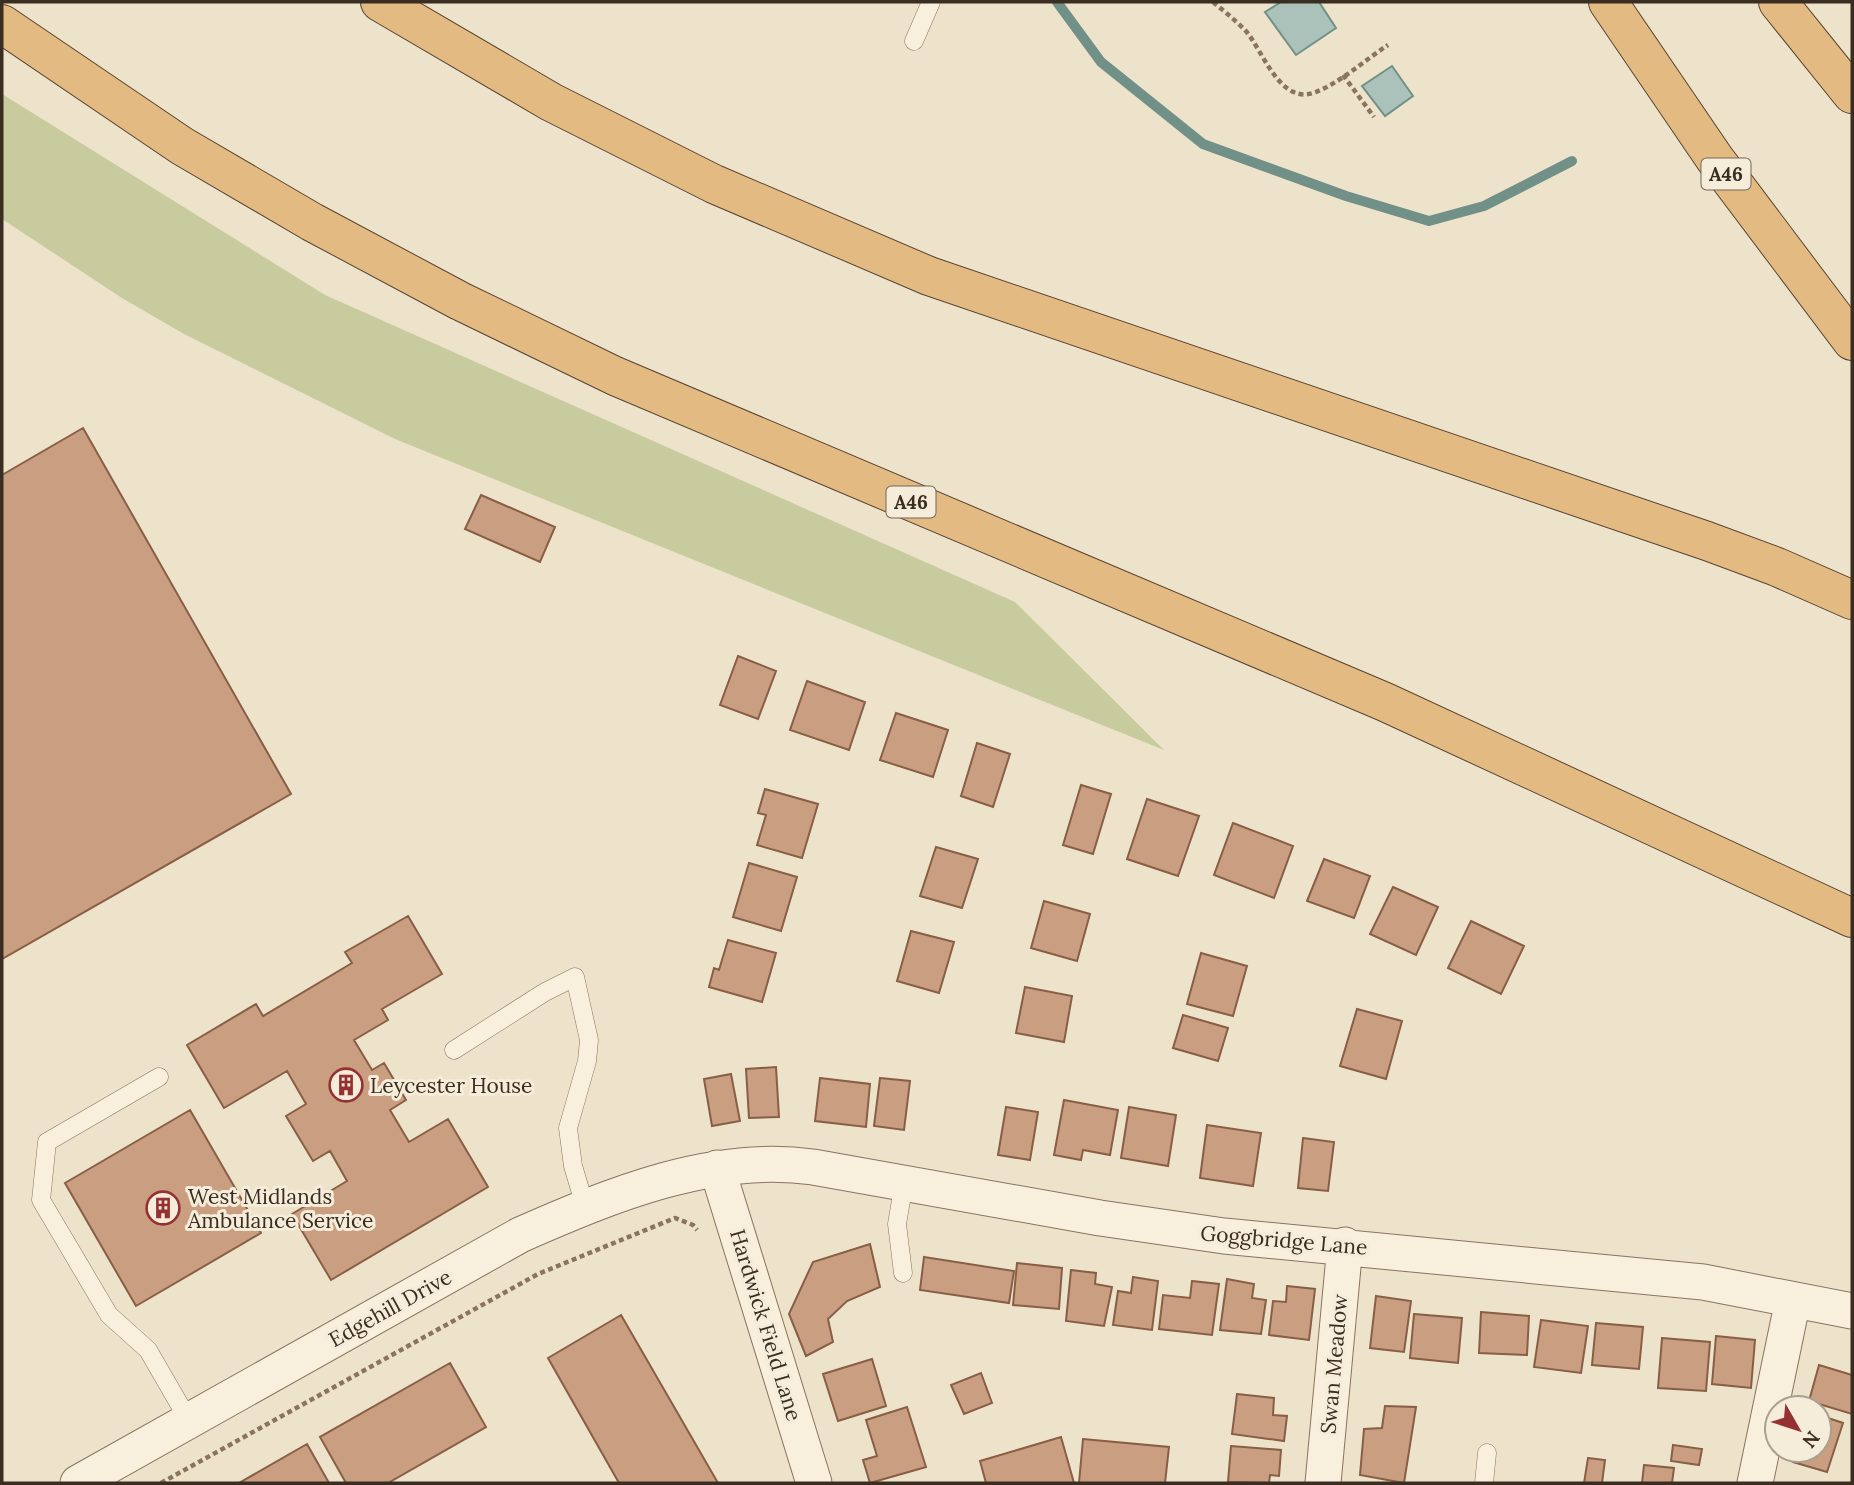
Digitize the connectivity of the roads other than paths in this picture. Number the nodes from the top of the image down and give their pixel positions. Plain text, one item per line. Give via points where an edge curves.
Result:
1 (380, 2) edge
2 (932, 2) edge
3 (1608, 2) edge
4 (1778, 2) edge
5 (2, 24) edge
6 (914, 41) dead end
7 (1852, 94) edge
8 (1852, 341) edge
9 (1852, 600) edge
10 (1852, 918) edge
11 (454, 1049) dead end
12 (159, 1077) dead end
13 (717, 1168) junction
14 (904, 1183) junction
15 (585, 1206) junction
16 (1345, 1245) junction
17 (903, 1273) dead end
18 (1793, 1300) junction
19 (1852, 1311) edge
20 (190, 1421) junction
21 (1487, 1452) dead end
22 (86, 1481) edge
23 (814, 1483) edge
24 (1324, 1483) edge
25 (1484, 1483) edge
26 (1755, 1483) edge

1 - 9 highway via 551,102 714,184 929,275 1707,541
2 - 6 lane
3 - 8 highway, A46 via 1714,159
4 - 7 highway
5 - 10 highway, A46 via 182,146 312,222 615,376 1385,702
11 - 15 lane via 575,976 589,1040 568,1128
12 - 20 lane via 47,1142 41,1200 108,1315 148,1350
13 - 14 street, Goggbridge Lane via 781,1163
13 - 15 street, Edgehill Drive
13 - 23 street, Hardwick Field Lane
14 - 16 street, Goggbridge Lane via 1210,1234
14 - 17 lane via 897,1224
15 - 20 street, Edgehill Drive via 520,1235
16 - 18 street, Goggbridge Lane via 1703,1282
16 - 24 street, Swan Meadow
18 - 19 street, Goggbridge Lane
18 - 26 street
20 - 22 street, Edgehill Drive
21 - 25 lane

